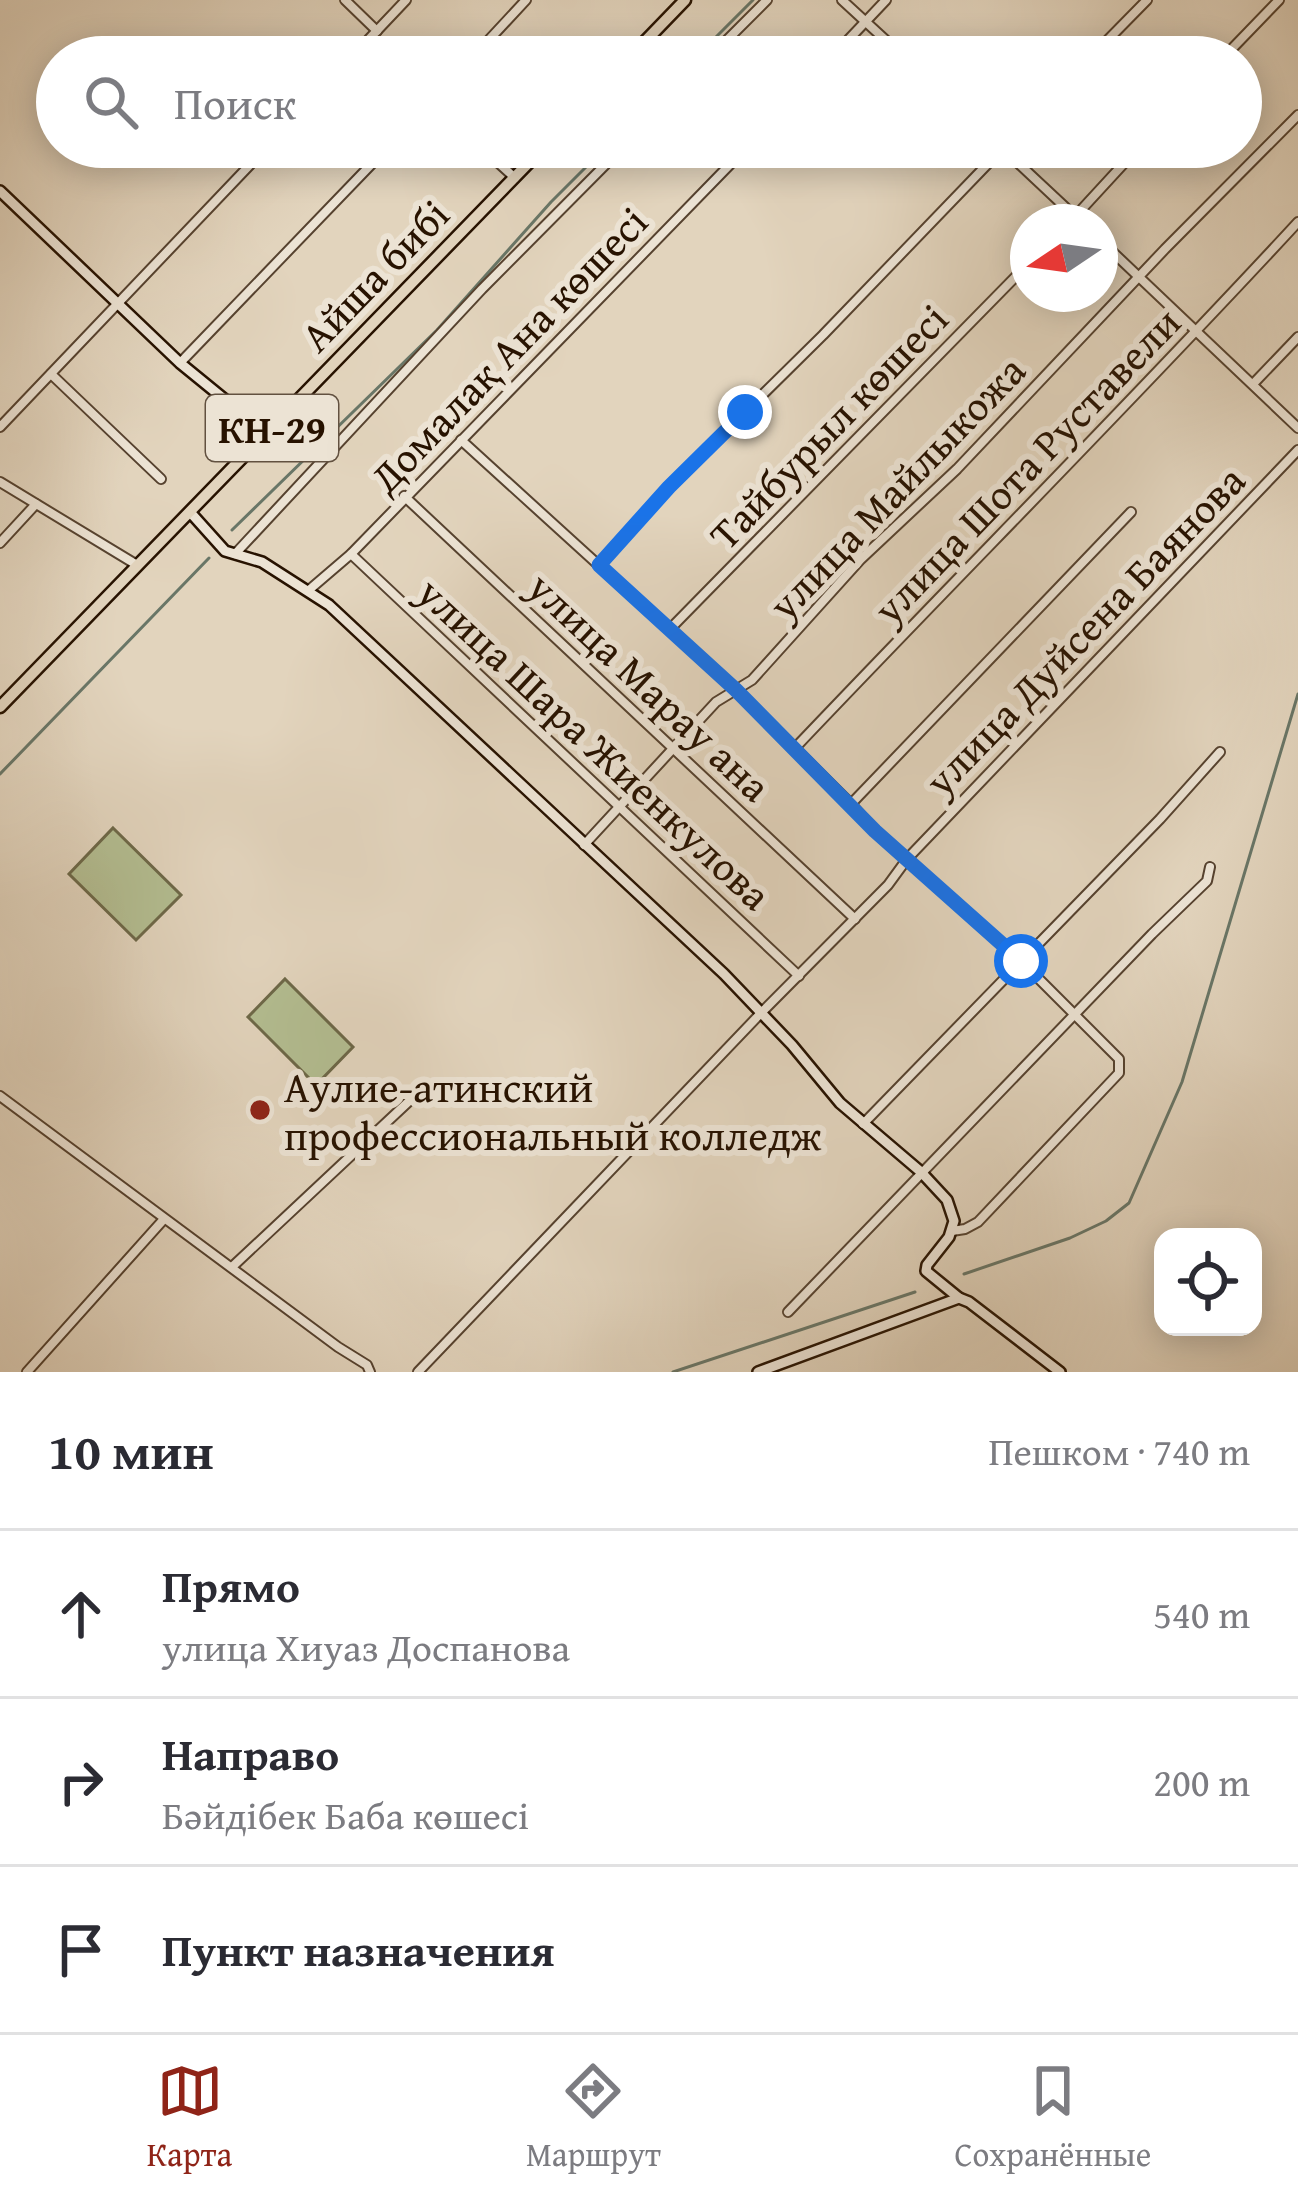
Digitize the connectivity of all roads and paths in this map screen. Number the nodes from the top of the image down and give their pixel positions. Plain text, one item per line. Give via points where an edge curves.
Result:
1 (345, 0) edge
2 (406, 0) edge
3 (526, 0) edge
4 (685, 0) edge
5 (766, 0) edge
6 (842, 0) edge
7 (886, 0) edge
8 (1147, 0) edge
9 (1279, 0) edge
10 (866, 21) junction
11 (377, 31) junction
12 (372, 36) edge
13 (493, 36) edge
14 (650, 36) edge
15 (731, 36) edge
16 (852, 36) edge
17 (882, 36) edge
18 (1112, 36) edge
19 (1244, 36) edge
20 (1298, 115) edge
21 (1262, 152) edge
22 (247, 168) edge
23 (368, 168) edge
24 (503, 168) edge
25 (524, 168) edge
26 (602, 168) edge
27 (726, 168) edge
28 (983, 168) edge
29 (1022, 168) edge
30 (1121, 168) edge
31 (1246, 168) edge
32 (514, 178) junction
33 (0, 191) edge
34 (1059, 204) edge
35 (1089, 204) edge
36 (1298, 222) edge
37 (1118, 257) edge
38 (1140, 278) junction
39 (1010, 283) edge
40 (119, 303) junction
41 (1197, 332) junction
42 (1298, 337) edge
43 (180, 363) junction
44 (51, 374) junction
45 (1253, 384) junction
46 (0, 428) edge
47 (1298, 428) edge
48 (267, 434) junction
49 (460, 440) junction
50 (1298, 450) edge
51 (160, 479) dead end
52 (0, 482) edge
53 (404, 496) junction
54 (36, 505) junction
55 (190, 512) junction
56 (1131, 512) dead end
57 (0, 543) edge
58 (230, 553) junction
59 (351, 554) junction
60 (137, 565) junction
61 (599, 565) junction
62 (309, 590) junction
63 (670, 629) junction
64 (736, 690) junction
65 (0, 707) edge
66 (795, 748) junction
67 (674, 750) junction
68 (1220, 752) dead end
69 (851, 804) junction
70 (619, 806) junction
71 (584, 844) junction
72 (907, 859) junction
73 (1210, 867) dead end
74 (855, 919) junction
75 (1021, 961) junction
76 (799, 976) junction
77 (761, 1013) junction
78 (1075, 1014) junction
79 (434, 1084) dead end
80 (0, 1096) edge
81 (863, 1124) junction
82 (922, 1172) junction
83 (164, 1219) junction
84 (952, 1231) junction
85 (232, 1267) junction
86 (959, 1298) junction
87 (788, 1312) dead end
88 (27, 1372) edge
89 (372, 1372) edge
90 (418, 1372) edge
91 (758, 1372) edge
92 (1060, 1372) edge

1 - 11 street
2 - 11 street
3 - 13 street
4 - 14 main road
5 - 15 street
6 - 10 street
7 - 10 street
8 - 18 street
9 - 19 street
10 - 16 street
10 - 17 street
11 - 12 street
20 - 21 street, улица Майлыкожа
22 - 40 street
23 - 43 street
24 - 32 street
25 - 32 main road, Айша бибі / КН-29
26 - 58 street
27 - 49 street, Домалақ Ана көшесі
28 - 61 street
29 - 34 street
30 - 35 street
31 - 38 street, улица Майлыкожа
32 - 48 main road, Айша бибі / КН-29
33 - 40 street
36 - 41 street, улица Шота Руставели
37 - 38 street
38 - 41 street
38 - 64 street, улица Майлыкожа
39 - 63 street, Тайбурыл көшесі
40 - 43 street
40 - 44 street
41 - 45 street
41 - 66 street, улица Шота Руставели
42 - 45 street
43 - 48 street
44 - 46 street
44 - 51 street
45 - 47 street
48 - 55 main road, Айша бибі / КН-29
49 - 53 street, Домалақ Ана көшесі
49 - 61 street
50 - 72 street, улица Дуйсена Баянова
52 - 54 street
53 - 59 street, Домалақ Ана көшесі
53 - 67 street, улица Марау ана
54 - 57 street
54 - 60 street
55 - 58 street
55 - 60 main road, Айша бибі / КН-29
56 - 69 street
58 - 62 street
59 - 62 street, Домалақ Ана көшесі
59 - 70 street, улица Шара Жиенкулова
60 - 65 main road, Айша бибі / КН-29
61 - 63 street
62 - 71 street
63 - 64 street
64 - 66 street
64 - 67 street, улица Майлыкожа
66 - 69 street
67 - 70 street, улица Майлыкожа
67 - 74 street, улица Марау ана
68 - 75 street
69 - 72 street
70 - 71 street, улица Майлыкожа
70 - 76 street, улица Шара Жиенкулова
71 - 77 street
72 - 74 street, улица Дуйсена Баянова
72 - 75 street
73 - 78 street via 1207,881
74 - 76 street, улица Дуйсена Баянова
75 - 78 street
75 - 81 street
76 - 77 street, улица Дуйсена Баянова
77 - 81 street
77 - 90 street, улица Дуйсена Баянова
78 - 82 street
78 - 84 street via 1119,1060 1119,1073 978,1222
79 - 85 street
80 - 83 street
81 - 82 street
82 - 84 street via 947,1200
82 - 87 street
83 - 85 street
83 - 88 street
84 - 86 street via 926,1271
85 - 89 street
86 - 91 street
86 - 92 street

